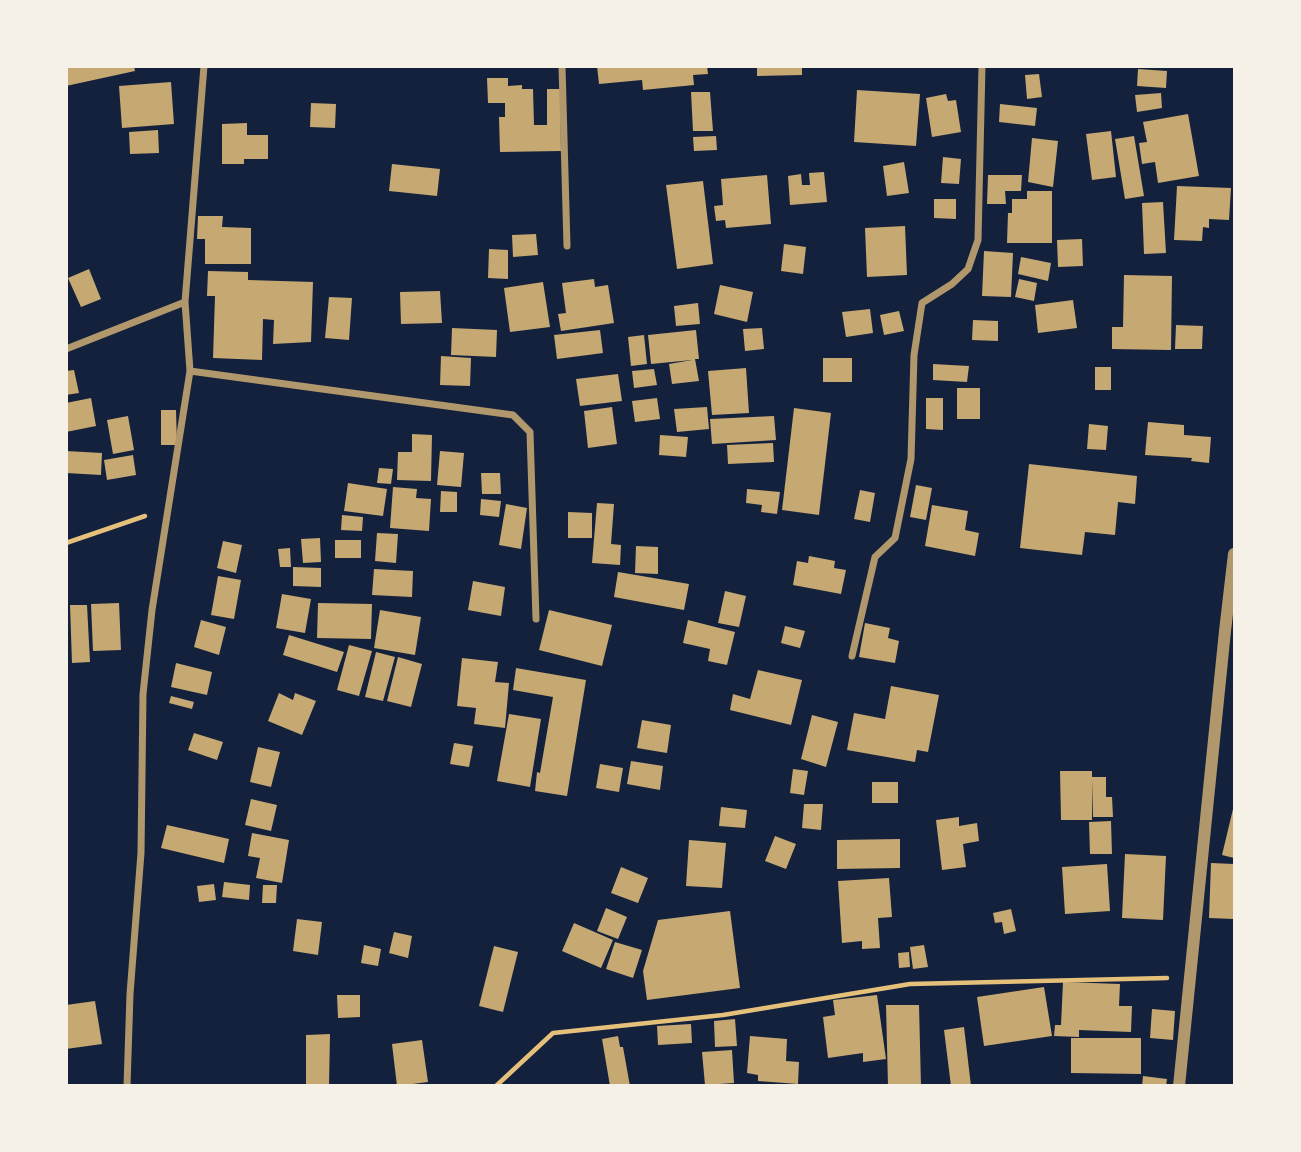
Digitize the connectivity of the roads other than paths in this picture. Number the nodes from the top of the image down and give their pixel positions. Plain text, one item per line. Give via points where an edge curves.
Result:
1 (204, 66) edge
2 (562, 66) edge
3 (982, 66) edge
4 (567, 246) dead end
5 (185, 302) junction
6 (66, 349) edge
7 (190, 370) junction
8 (1234, 554) edge
9 (536, 619) dead end
10 (852, 656) dead end
11 (127, 1086) edge
12 (1179, 1086) edge

1 - 5 street
2 - 4 street
3 - 10 street via 978,240 968,269 922,303 914,355 911,459 895,538 876,557
5 - 6 street
5 - 7 street
7 - 9 street via 513,415 530,432
7 - 11 street via 143,694 141,852
8 - 12 street

